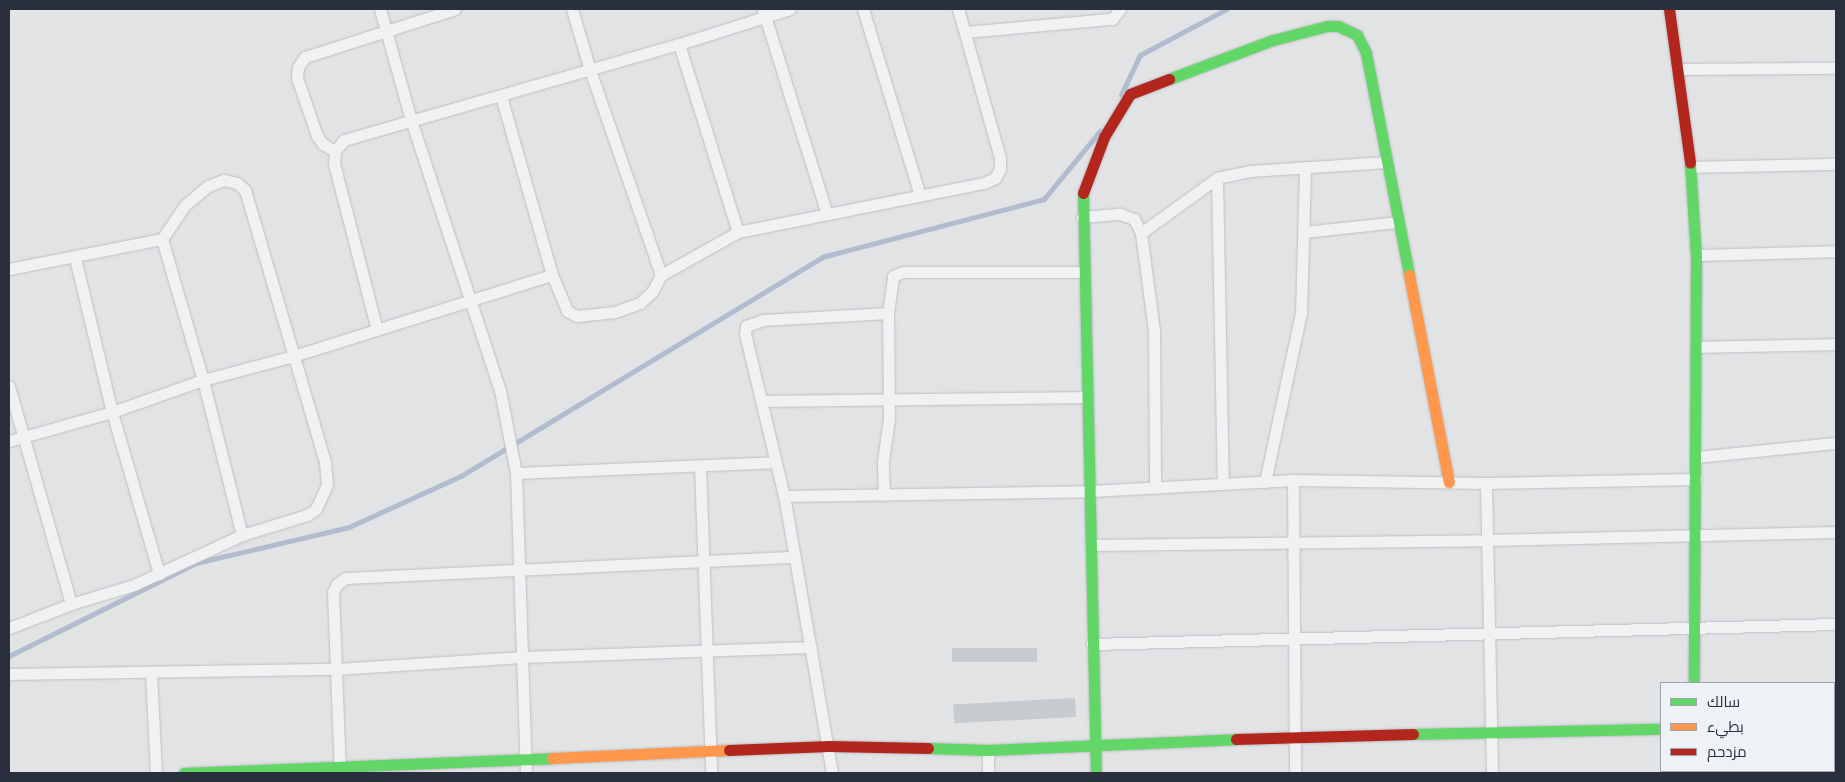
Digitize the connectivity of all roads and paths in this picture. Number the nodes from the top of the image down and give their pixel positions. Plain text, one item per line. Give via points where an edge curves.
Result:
1 (380, 9) edge
2 (455, 9) edge
3 (572, 9) edge
4 (790, 9) edge
5 (863, 9) edge
6 (958, 9) edge
7 (1120, 9) edge
8 (1669, 9) edge
9 (764, 12) edge
10 (387, 30) junction
11 (965, 32) junction
12 (679, 44) junction
13 (1836, 68) edge
14 (1679, 69) junction
15 (590, 70) junction
16 (501, 96) junction
17 (411, 120) junction
18 (335, 151) junction
19 (1387, 162) junction
20 (1836, 164) edge
21 (1305, 167) junction
22 (1692, 167) junction
23 (1217, 178) junction
24 (920, 196) junction
25 (827, 214) junction
26 (1082, 217) junction
27 (1398, 222) junction
28 (738, 232) junction
29 (1141, 232) junction
30 (1304, 232) junction
31 (162, 239) junction
32 (1836, 251) edge
33 (1696, 255) junction
34 (75, 258) junction
35 (9, 269) edge
36 (1084, 272) junction
37 (552, 275) junction
38 (661, 275) junction
39 (469, 302) junction
40 (888, 313) junction
41 (377, 330) junction
42 (1836, 344) edge
43 (1697, 346) junction
44 (293, 356) junction
45 (203, 380) junction
46 (9, 386) edge
47 (1087, 398) junction
48 (889, 399) junction
49 (763, 401) junction
50 (112, 412) junction
51 (23, 437) junction
52 (9, 441) edge
53 (1836, 443) edge
54 (1697, 457) junction
55 (776, 462) junction
56 (700, 466) junction
57 (516, 473) junction
58 (1696, 479) junction
59 (1293, 480) junction
60 (1265, 482) junction
61 (1449, 482) junction
62 (1486, 483) junction
63 (1223, 484) junction
64 (1156, 488) junction
65 (1090, 491) junction
66 (884, 495) junction
67 (784, 496) junction
68 (1836, 532) edge
69 (1692, 533) junction
70 (242, 534) junction
71 (1487, 540) junction
72 (1292, 542) junction
73 (1093, 545) junction
74 (795, 557) junction
75 (703, 560) junction
76 (520, 568) junction
77 (159, 574) junction
78 (71, 604) junction
79 (1836, 624) edge
80 (1692, 627) junction
81 (9, 628) edge
82 (1489, 634) junction
83 (1294, 638) junction
84 (1092, 644) junction
85 (811, 647) junction
86 (707, 652) junction
87 (522, 656) junction
88 (336, 669) junction
89 (151, 672) junction
90 (9, 674) edge
91 (1694, 682) edge
92 (1660, 729) edge
93 (1490, 733) junction
94 (1294, 737) junction
95 (828, 746) junction
96 (1094, 747) junction
97 (988, 750) junction
98 (710, 752) junction
99 (526, 757) junction
100 (340, 770) edge
101 (156, 773) edge
102 (184, 773) edge
103 (526, 773) edge
104 (711, 773) edge
105 (832, 773) edge
106 (988, 773) edge
107 (1096, 773) edge
108 (1295, 773) edge
109 (1492, 773) edge

1 - 10 street
2 - 10 street
3 - 15 street
4 - 9 street
5 - 24 street
6 - 11 street
7 - 11 street via 1112,19
8 - 14 street
9 - 12 street
9 - 25 street
10 - 17 street
10 - 18 street via 305,57 298,67 298,78 318,136 323,144
11 - 24 street via 1000,169 995,178 984,183
12 - 15 street
12 - 28 street
13 - 14 street
14 - 22 street
15 - 16 street
15 - 38 street
16 - 17 street
16 - 37 street
17 - 18 street via 344,140
17 - 39 street
18 - 41 street via 334,164
19 - 21 street
19 - 26 street via 1366,54 1357,35 1338,26 1327,26 1272,40 1130,94 1092,161 1083,189
19 - 27 street
20 - 22 street
21 - 23 street via 1250,171
21 - 30 street
22 - 33 street
23 - 29 street
23 - 63 street
24 - 25 street
25 - 28 street
26 - 29 street via 1120,214 1134,219
26 - 36 street
27 - 30 street
27 - 61 street
28 - 38 street
29 - 64 street via 1154,332
30 - 60 street via 1301,313
31 - 34 street
31 - 44 street via 184,206 208,186 224,180 237,183 245,190
31 - 45 street
32 - 33 street
33 - 43 street
34 - 35 street
34 - 50 street
36 - 40 street via 903,272 893,276
36 - 47 street
37 - 38 street via 567,311 582,316 615,312 640,303 652,292
37 - 39 street
39 - 41 street
39 - 57 street via 500,390
40 - 48 street
40 - 49 street via 763,320 746,326 745,334
41 - 44 street
42 - 43 street
43 - 54 street
44 - 45 street
44 - 70 street via 325,462 327,485 316,509 307,515
45 - 50 street
45 - 70 street
46 - 51 street
47 - 48 street
47 - 65 street
48 - 49 street
48 - 66 street via 888,431 882,462
49 - 55 street
50 - 51 street
50 - 77 street
51 - 52 street
51 - 78 street
53 - 54 street
54 - 58 street
55 - 56 street
55 - 67 street
56 - 57 street
56 - 75 street
57 - 76 street
58 - 62 street
58 - 69 street
59 - 60 street
59 - 61 street
59 - 72 street
60 - 63 street
61 - 62 street
62 - 71 street
63 - 64 street
64 - 65 street
65 - 66 street
65 - 73 street
66 - 67 street
67 - 74 street
68 - 69 street
69 - 71 street
69 - 80 street
70 - 77 street
71 - 72 street
71 - 82 street
72 - 73 street
72 - 83 street
73 - 84 street
74 - 75 street
74 - 85 street
75 - 76 street
75 - 86 street
76 - 87 street
76 - 88 street via 346,578 337,584 333,592
77 - 78 street
78 - 81 street
79 - 80 street
80 - 82 street
80 - 91 street
82 - 83 street
82 - 93 street
83 - 84 street
83 - 94 street
84 - 96 street
85 - 86 street
85 - 95 street
86 - 87 street
86 - 98 street
87 - 88 street
87 - 99 street
88 - 89 street
88 - 100 street
89 - 90 street
89 - 101 street
92 - 93 street
93 - 94 street
93 - 109 street
94 - 96 street
94 - 108 street
95 - 97 street
95 - 98 street
95 - 105 street
96 - 97 street
96 - 107 street
97 - 106 street
98 - 99 street
98 - 104 street
99 - 100 street
99 - 103 street
100 - 102 street

